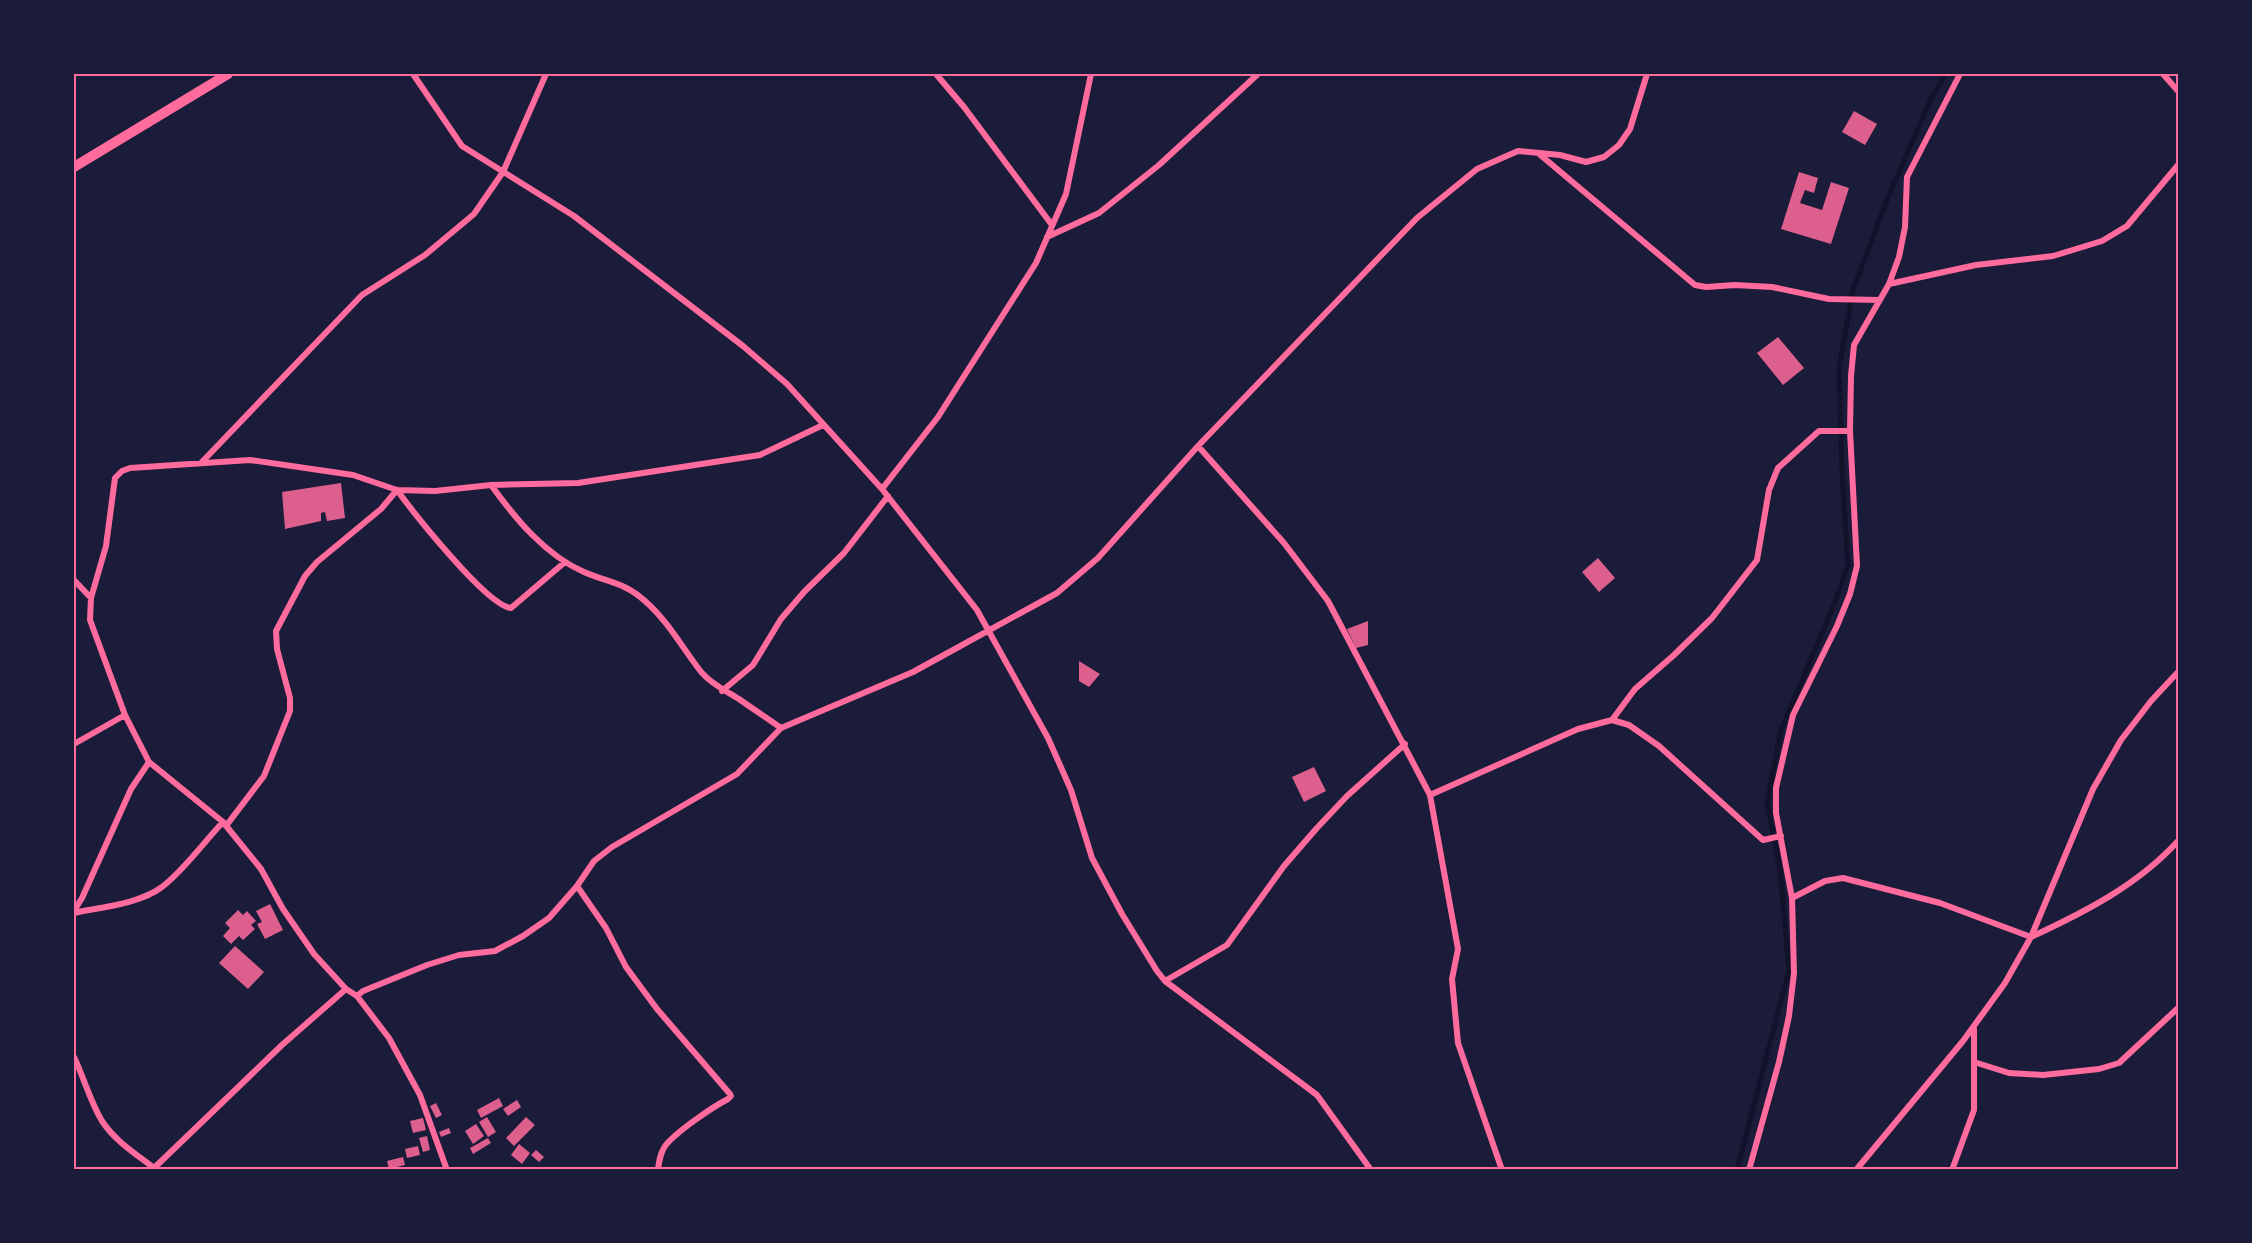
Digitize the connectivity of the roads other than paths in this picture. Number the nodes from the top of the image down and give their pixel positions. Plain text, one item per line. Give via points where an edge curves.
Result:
1 (228, 74) edge
2 (413, 74) edge
3 (546, 74) edge
4 (936, 74) edge
5 (1091, 74) edge
6 (1258, 74) edge
7 (1647, 74) edge
8 (1960, 74) edge
9 (2163, 74) edge
10 (2178, 91) edge
11 (1537, 153) junction
12 (2178, 165) edge
13 (74, 167) edge
14 (504, 172) junction
15 (1052, 225) junction
16 (1047, 237) junction
17 (1889, 284) junction
18 (1879, 300) junction
19 (823, 425) junction
20 (1850, 431) junction
21 (1198, 446) junction
22 (201, 463) junction
23 (491, 485) junction
24 (882, 489) junction
25 (397, 490) junction
26 (888, 496) junction
27 (565, 562) junction
28 (74, 580) edge
29 (91, 598) junction
30 (989, 632) junction
31 (2178, 672) edge
32 (722, 691) junction
33 (125, 715) junction
34 (1612, 720) junction
35 (781, 728) junction
36 (74, 744) edge
37 (1405, 744) junction
38 (149, 762) junction
39 (1430, 795) junction
40 (225, 824) junction
41 (1781, 837) junction
42 (2178, 840) edge
43 (577, 886) junction
44 (1792, 898) junction
45 (74, 912) edge
46 (2031, 937) junction
47 (1165, 981) junction
48 (346, 988) junction
49 (357, 996) junction
50 (2178, 1008) edge
51 (1974, 1028) junction
52 (74, 1057) edge
53 (1974, 1062) junction
54 (153, 1169) edge
55 (447, 1170) edge
56 (658, 1170) edge
57 (1371, 1170) edge
58 (1503, 1170) edge
59 (1749, 1170) edge
60 (1856, 1170) edge
61 (1952, 1170) edge

1 - 13 street
2 - 14 street via 462,146
3 - 14 street
4 - 15 street
5 - 15 street via 1066,194
6 - 16 street via 1159,165 1099,213
7 - 11 street via 1629,129 1619,145 1604,157 1586,162
8 - 17 street via 1907,177 1905,227
9 - 10 street
11 - 18 street via 1695,285 1772,287 1829,299
11 - 21 street via 1518,151 1477,169 1417,218
12 - 17 street via 2127,226 2102,242 2053,256 1976,265
14 - 19 street via 574,216 743,346 787,384
14 - 22 street via 474,214 425,255 362,296
15 - 16 street
16 - 24 street via 1036,263 938,417
17 - 18 street
18 - 20 street via 1854,345
19 - 23 street via 760,455 578,483
19 - 24 street
20 - 34 street via 1819,431 1778,468 1769,490 1757,560 1712,618 1635,688
20 - 41 street via 1857,566 1837,626 1793,716 1776,788
21 - 30 street via 1098,558 1057,593
21 - 37 street via 1284,543 1328,601
22 - 25 street via 250,460 353,475
22 - 29 street via 130,468 115,478 106,546
23 - 25 street via 435,491
23 - 27 street via 543,545
24 - 26 street
25 - 27 street via 423,526 505,607 511,608
25 - 40 street via 381,509 317,562 305,576 276,631 290,711 264,776
26 - 30 street via 977,610
26 - 32 street via 844,553 781,619 753,665
27 - 32 street via 619,583 645,601 703,674
28 - 29 street
29 - 33 street via 90,620
30 - 35 street via 913,672
30 - 47 street via 1048,738 1071,790 1092,858
31 - 46 street via 2121,740 2093,789
32 - 35 street
33 - 36 street
33 - 38 street
34 - 39 street via 1578,729
34 - 41 street via 1629,725 1659,746 1763,840
35 - 43 street via 737,774 612,847 594,861
37 - 39 street
37 - 47 street via 1316,829 1227,945
38 - 40 street
38 - 45 street via 131,789
39 - 58 street via 1458,949 1452,979 1458,1043
40 - 45 street via 161,888 134,900
40 - 48 street via 261,869 314,954
41 - 44 street
42 - 46 street via 2163,858 2130,884
43 - 49 street via 549,918 495,951 459,955 427,965
43 - 56 street via 657,1010 730,1094 666,1145
44 - 46 street via 1825,881 1843,878 1940,903
44 - 59 street via 1794,973 1789,1016
46 - 51 street
47 - 57 street via 1317,1095
48 - 49 street
48 - 54 street
49 - 55 street via 389,1038 420,1095
50 - 53 street via 2119,1063 2099,1069 2043,1075 2009,1073
51 - 53 street
51 - 60 street
52 - 54 street via 103,1121
53 - 61 street via 1974,1110

